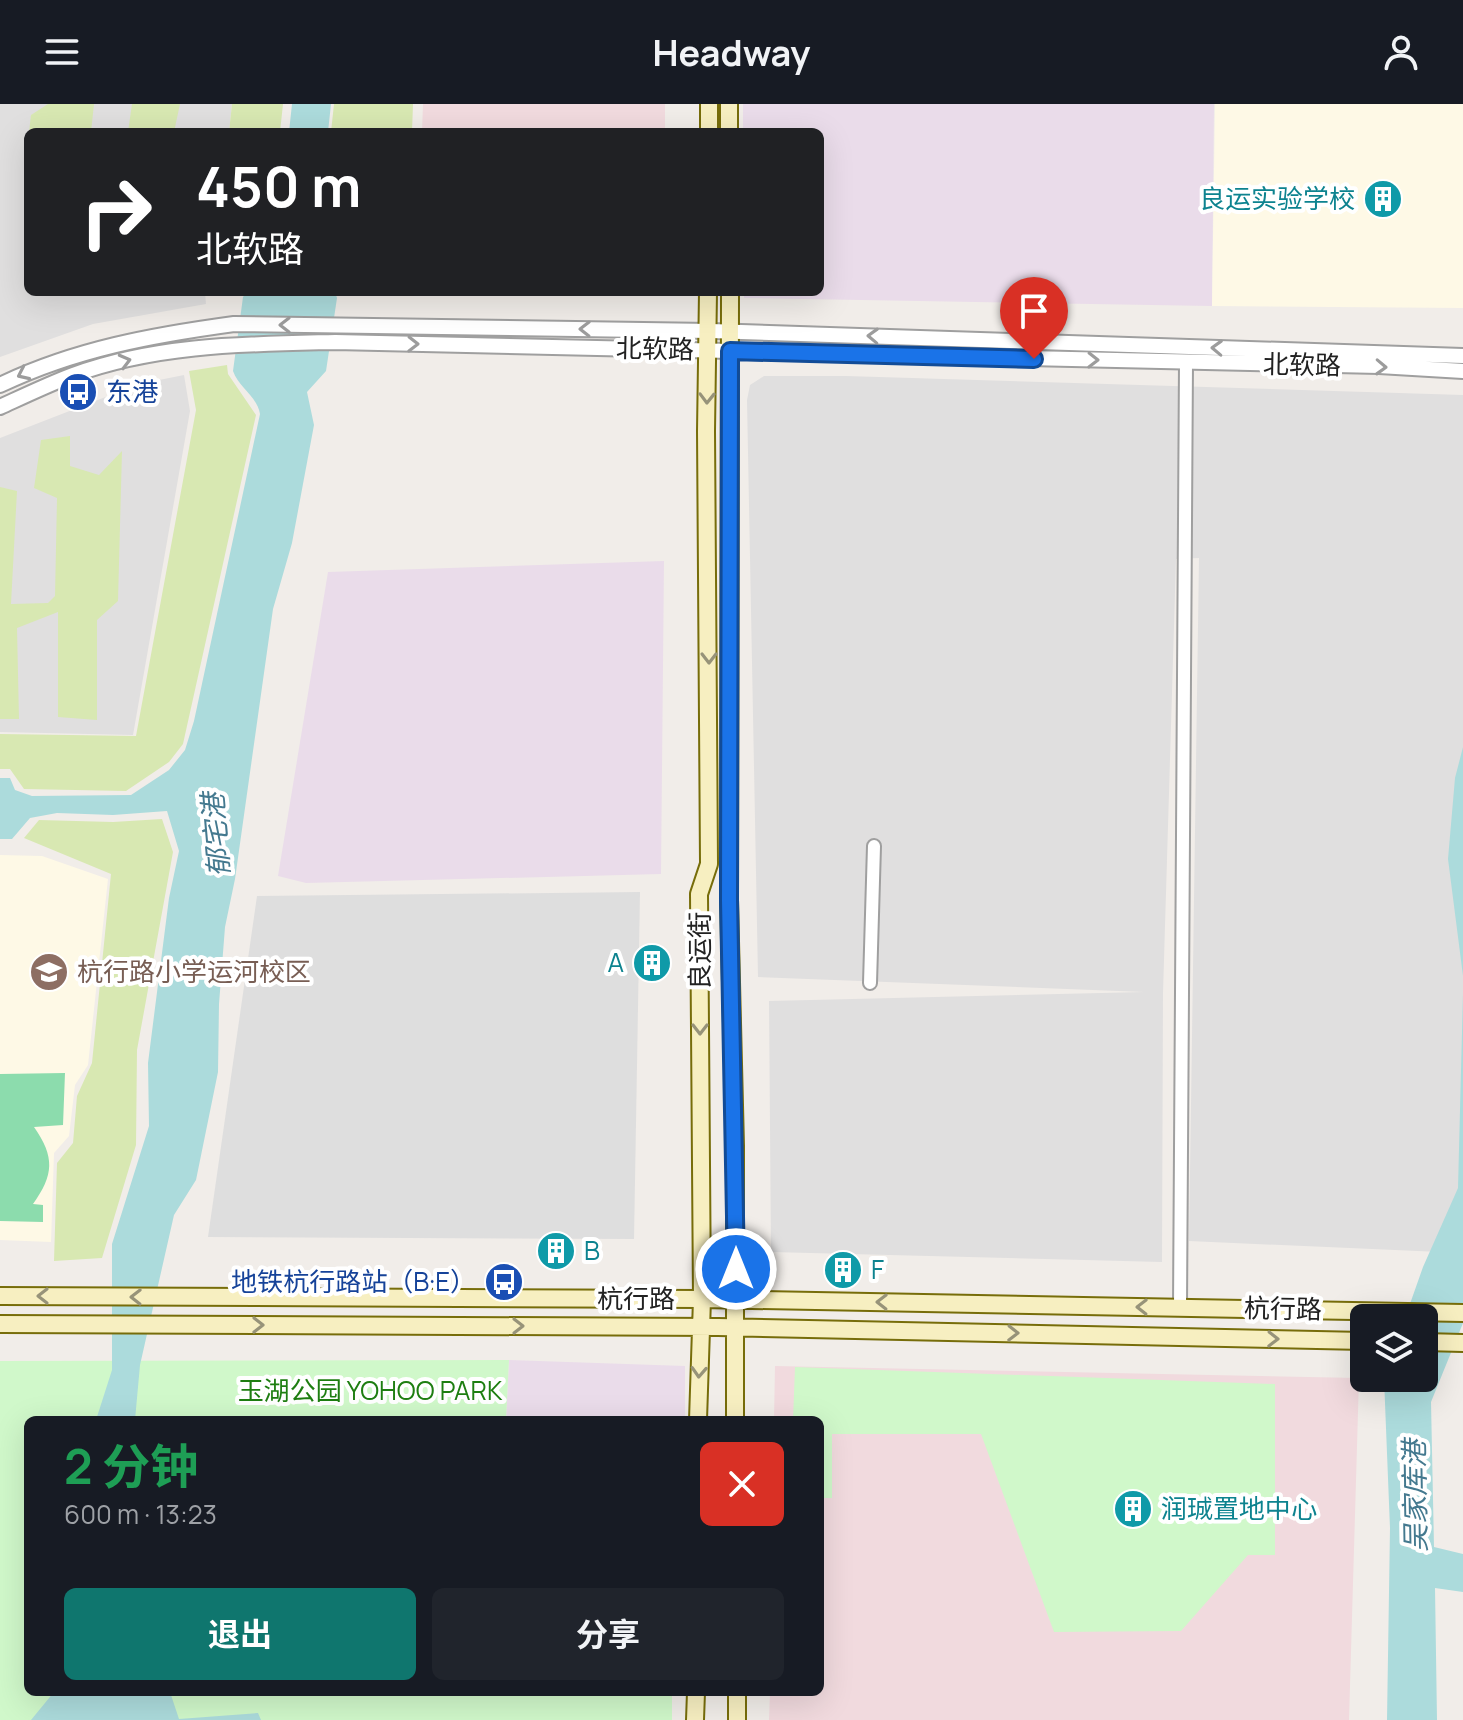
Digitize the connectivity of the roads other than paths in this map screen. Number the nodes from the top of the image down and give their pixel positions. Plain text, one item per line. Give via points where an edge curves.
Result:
1 (709, 104) edge
2 (729, 104) edge
3 (709, 128) edge
4 (729, 128) edge
5 (708, 296) edge
6 (730, 296) edge
7 (708, 331) junction
8 (731, 332) junction
9 (707, 350) junction
10 (730, 351) junction
11 (1463, 356) edge
12 (1186, 363) junction
13 (1463, 371) edge
14 (0, 385) edge
15 (0, 407) edge
16 (874, 846) dead end
17 (870, 983) dead end
18 (0, 1296) edge
19 (702, 1299) junction
20 (736, 1299) junction
21 (1180, 1307) junction
22 (1463, 1313) edge
23 (0, 1324) edge
24 (702, 1327) junction
25 (734, 1327) junction
26 (1350, 1341) edge
27 (1438, 1342) edge
28 (1463, 1343) edge
29 (698, 1416) edge
30 (735, 1416) edge
31 (696, 1696) edge
32 (737, 1696) edge
33 (695, 1720) edge
34 (737, 1720) edge

1 - 3 main road
2 - 4 main road
5 - 7 main road, 良运街
6 - 8 main road, 良运街
7 - 8 street, 北软路
7 - 9 main road, 良运街
7 -> 14 street, 北软路 via 234,324 99,347
8 - 10 main road, 良运街
11 -> 8 street, 北软路
9 - 10 street, 北软路
15 -> 9 street, 北软路 via 75,375 140,357 234,344
9 -> 19 main road, 良运街 via 709,864 699,894
10 -> 12 street, 北软路
10 - 20 main road, 良运街 via 729,900
12 -> 13 street, 北软路
12 - 21 street
16 - 17 street
19 -> 18 main road, 杭行路
19 - 20 main road, 杭行路
19 - 24 main road, 良运街
21 -> 20 main road, 杭行路
20 - 25 main road, 良运街
21 - 22 main road, 杭行路
23 -> 24 main road, 杭行路
24 - 25 main road, 杭行路
24 -> 29 main road, 良运街
25 -> 26 main road, 杭行路
25 - 30 main road, 良运街
27 - 28 main road
31 - 33 main road
32 - 34 main road

